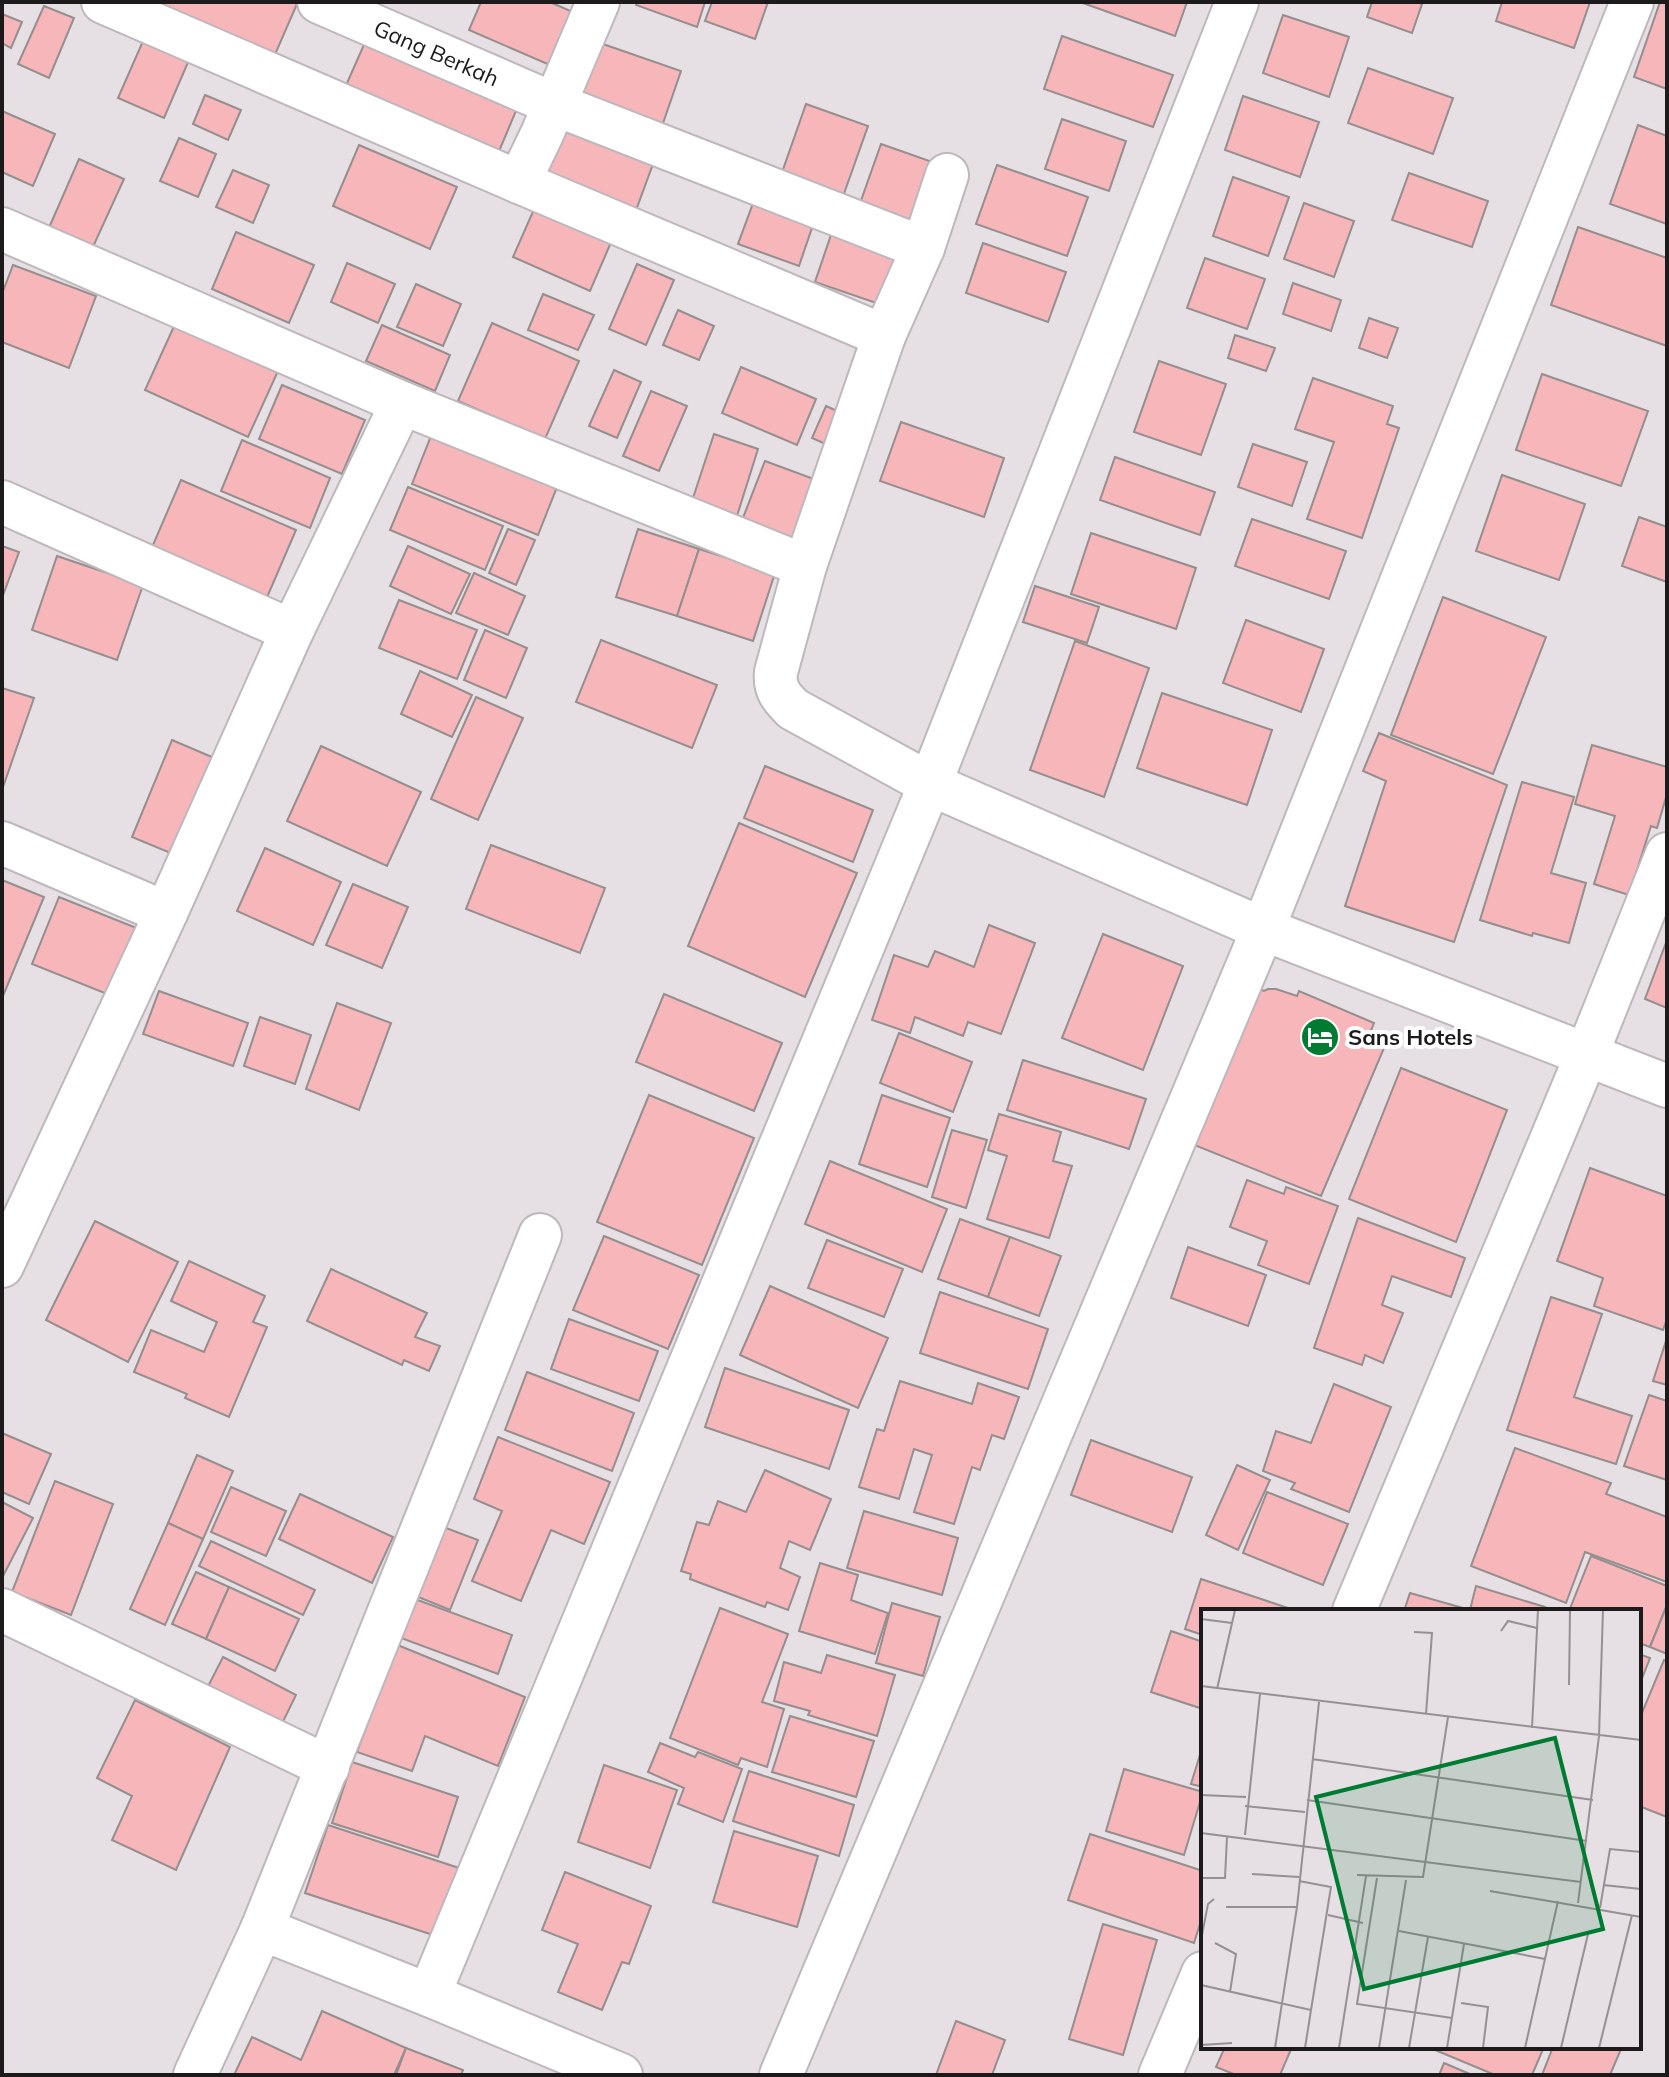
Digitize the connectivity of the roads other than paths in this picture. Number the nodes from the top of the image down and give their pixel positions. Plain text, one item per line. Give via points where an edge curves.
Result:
1 (103, 2) edge
2 (319, 2) edge
3 (598, 2) edge
4 (1237, 2) edge
5 (1632, 2) edge
6 (554, 104) junction
7 (947, 175) dead end
8 (519, 182) junction
9 (2, 229) edge
10 (923, 248) junction
11 (884, 336) junction
12 (402, 403) junction
13 (2, 502) edge
14 (805, 566) junction
15 (292, 631) junction
16 (930, 784) junction
17 (2, 843) edge
18 (1667, 854) edge
19 (166, 913) junction
20 (1263, 929) junction
21 (1587, 1054) junction
22 (1667, 1086) edge
23 (540, 1235) dead end
24 (2, 1266) edge
25 (1355, 1609) edge
26 (2, 1610) edge
27 (328, 1767) junction
28 (262, 1929) junction
29 (1201, 1978) edge
30 (429, 1995) junction
31 (195, 2075) edge
32 (621, 2075) edge
33 (781, 2075) edge
34 (1160, 2075) edge

1 - 8 street
2 - 6 street, Gang Berkah
3 - 6 street
4 - 16 street
5 - 20 street
6 - 8 street
6 - 10 street, Gang Berkah
7 - 10 street
8 - 11 street
9 - 12 street
10 - 11 street
11 - 14 street
12 - 14 street
12 - 15 street
13 - 15 street
14 - 16 street via 776,672 782,699
15 - 19 street
16 - 20 street
16 - 30 street
17 - 19 street
18 - 21 street
19 - 24 street
20 - 21 street
20 - 33 street
21 - 22 street
21 - 25 street
23 - 27 street
26 - 27 street
27 - 28 street
28 - 30 street
28 - 31 street
29 - 34 street
30 - 32 street

